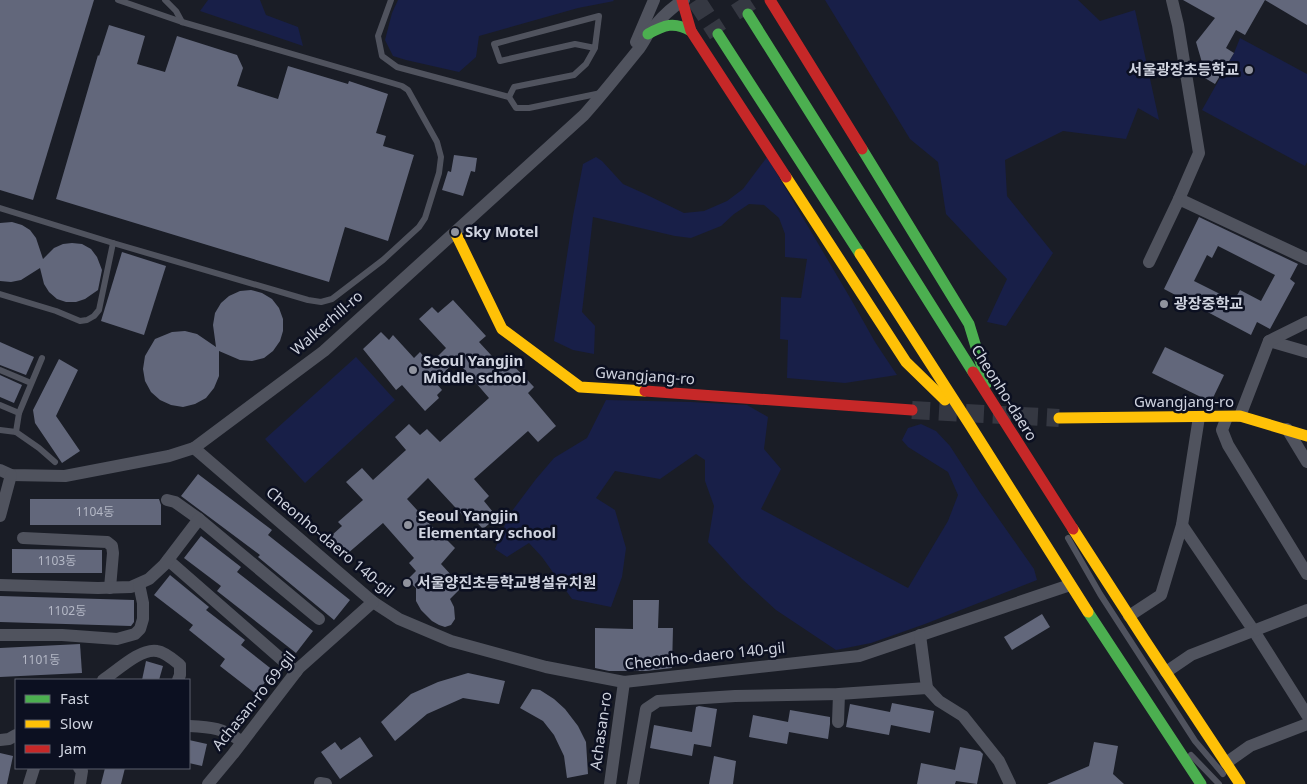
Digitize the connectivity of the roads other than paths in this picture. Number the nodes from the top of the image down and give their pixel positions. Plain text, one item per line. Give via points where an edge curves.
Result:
1 (118, 0) edge
2 (165, 0) edge
3 (391, 0) edge
4 (654, 0) edge
5 (683, 0) edge
6 (770, 0) edge
7 (1172, 0) edge
8 (748, 14) tunnel mouth
9 (182, 22) junction
10 (690, 32) junction
11 (648, 34) junction
12 (718, 34) tunnel mouth
13 (595, 48) junction
14 (617, 77) junction
15 (604, 93) junction
16 (510, 97) junction
17 (1179, 199) junction
18 (0, 208) edge
19 (455, 232) junction
20 (113, 243) junction
21 (1307, 259) edge
22 (1149, 262) dead end
23 (0, 294) edge
24 (1307, 322) edge
25 (1269, 341) junction
26 (1307, 352) edge
27 (42, 358) dead end
28 (0, 370) edge
29 (30, 383) junction
30 (0, 405) edge
31 (994, 406) junction
32 (912, 410) tunnel mouth
33 (19, 413) junction
34 (1240, 416) junction
35 (1199, 417) junction
36 (1227, 417) junction
37 (1059, 418) tunnel mouth
38 (970, 425) junction
39 (1287, 429) junction
40 (0, 430) edge
41 (16, 432) junction
42 (1307, 436) edge
43 (1015, 438) junction
44 (194, 448) junction
45 (55, 462) dead end
46 (1307, 462) edge
47 (6, 473) edge
48 (167, 500) dead end
49 (1051, 508) dead end
50 (0, 516) edge
51 (199, 520) junction
52 (1182, 525) junction
53 (1066, 534) dead end
54 (23, 538) dead end
55 (168, 560) junction
56 (1307, 574) edge
57 (139, 584) junction
58 (0, 585) edge
59 (1070, 586) junction
60 (110, 588) junction
61 (373, 602) junction
62 (1307, 610) edge
63 (1129, 616) junction
64 (319, 620) dead end
65 (1254, 630) junction
66 (0, 634) edge
67 (920, 635) junction
68 (296, 672) junction
69 (1166, 672) junction
70 (104, 679) edge
71 (178, 679) edge
72 (624, 682) junction
73 (927, 688) junction
74 (840, 694) junction
75 (1307, 715) edge
76 (1158, 719) junction
77 (838, 722) dead end
78 (1307, 724) edge
79 (190, 726) edge
80 (15, 736) edge
81 (0, 740) edge
82 (242, 742) junction
83 (1226, 763) junction
84 (34, 769) edge
85 (80, 769) edge
86 (1226, 777) dead end
87 (29, 784) edge
88 (80, 784) edge
89 (208, 784) edge
90 (610, 784) edge
91 (633, 784) edge
92 (1010, 784) edge
93 (1201, 784) edge
94 (1218, 784) edge
95 (1240, 784) edge

1 - 9 lane
2 - 9 lane
3 - 16 lane via 378,36 382,56 397,67
4 - 14 street, Walkerhill-ro
5 - 10 main road
5 - 11 street, Walkerhill-ro
6 - 31 main road via 970,324
7 - 17 street via 1199,152
8 - 31 main road, Cheonho-daero
9 - 20 lane via 408,90 437,142 441,157 429,206 419,227 383,260 332,299 321,302
10 - 11 main road via 684,27 665,25
10 - 38 main road via 906,362
11 - 14 street, Walkerhill-ro
12 - 38 main road
13 - 13 lane via 599,16 494,44 500,61 575,44
13 - 16 lane via 586,64 574,75 514,87
14 - 15 street, Walkerhill-ro
15 - 16 lane via 529,108 516,108
15 - 19 street, Walkerhill-ro
17 - 21 street
17 - 22 street
18 - 20 lane
19 - 32 main road, Gwangjang-ro via 502,329 580,386
19 - 44 street, Walkerhill-ro via 324,350
20 - 23 lane via 99,310 87,320 80,321
24 - 25 street
25 - 26 street
25 - 34 street
27 - 29 lane
28 - 29 lane
29 - 33 lane
30 - 33 lane
31 - 43 main road, Cheonho-daero
33 - 41 lane
34 - 36 main road, Gwangjang-ro
34 - 39 main road, Gwangjang-ro
35 - 36 main road, Gwangjang-ro
35 - 37 main road, Gwangjang-ro
35 - 52 street
36 - 56 street via 1222,430 1228,445
38 - 59 main road
39 - 42 main road, Gwangjang-ro
39 - 46 street
40 - 41 lane
41 - 45 lane
43 - 49 lane
43 - 63 main road, Cheonho-daero
44 - 47 street, Walkerhill-ro via 66,476
44 - 61 street, Cheonho-daero 140-gil
47 - 50 street
48 - 51 street via 175,502
51 - 55 street
51 - 64 street
52 - 63 street via 1162,595
52 - 65 street
53 - 86 lane via 1100,594 1195,741
54 - 60 street via 107,542 114,553
55 - 57 street via 149,579
55 - 68 street
57 - 60 street
57 - 66 street via 143,619 135,634 117,639
58 - 60 street
59 - 67 street, Cheonho-daero 140-gil
59 - 76 main road
61 - 68 street, Achasan-ro 69-gil
61 - 72 street, Cheonho-daero 140-gil via 400,619 451,641 546,667
62 - 65 street
63 - 69 main road, Cheonho-daero
65 - 69 street via 1191,656
65 - 75 street
67 - 72 street, Cheonho-daero 140-gil via 859,656
67 - 73 street
68 - 82 street, Achasan-ro 69-gil
69 - 83 main road, Cheonho-daero
70 - 71 street via 151,650 159,651 180,665
72 - 90 street, Achasan-ro
73 - 74 street
73 - 92 street via 939,701 963,716 1000,761
74 - 77 street
74 - 91 street via 658,701 646,709
76 - 93 main road
76 - 94 lane
78 - 83 street via 1250,746
79 - 82 street via 226,731
80 - 81 street
82 - 89 street, Achasan-ro 69-gil
83 - 95 main road, Cheonho-daero
84 - 87 street
85 - 88 street

